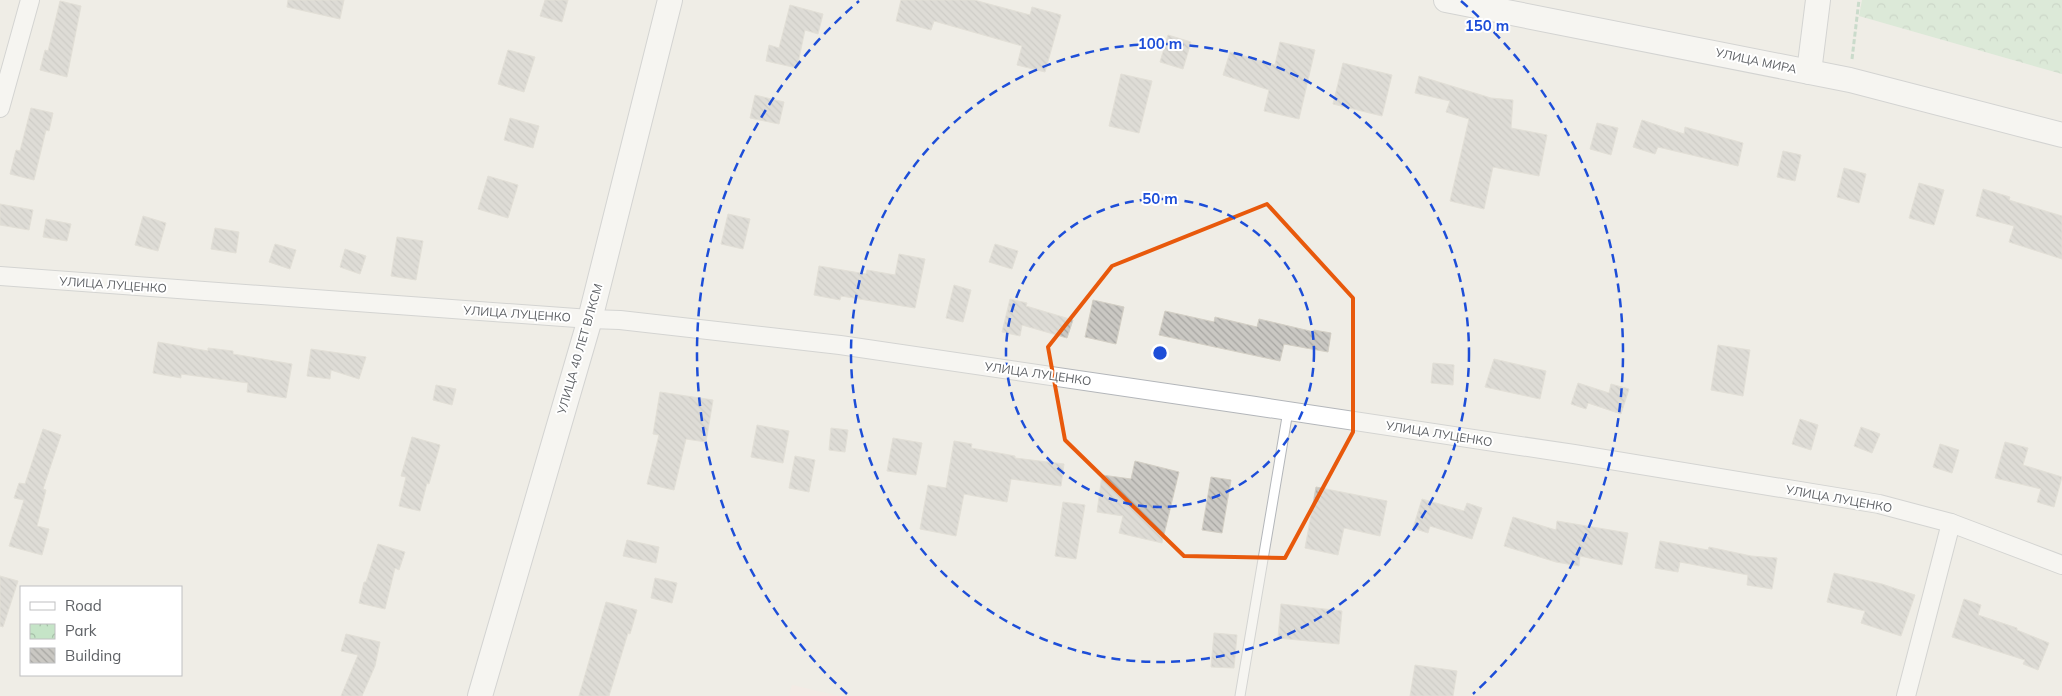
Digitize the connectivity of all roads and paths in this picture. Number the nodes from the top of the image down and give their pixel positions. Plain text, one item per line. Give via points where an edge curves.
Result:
1 (30, 0) edge
2 (670, 0) edge
3 (1446, 0) edge
4 (1818, 0) edge
5 (1859, 0) edge
6 (1514, 6) edge
7 (1808, 72) junction
8 (1850, 80) junction
9 (0, 108) edge
10 (2062, 135) edge
11 (0, 276) edge
12 (590, 319) junction
13 (1288, 411) junction
14 (1951, 523) junction
15 (2062, 565) edge
16 (480, 696) edge
17 (1240, 696) edge
18 (1906, 696) edge

1 - 9 street
2 - 12 street, УЛИЦА 40 ЛЕТ ВЛКСМ
3 - 6 street, УЛИЦА МИРА
4 - 7 street
5 - 8 path
6 - 7 street, УЛИЦА МИРА
7 - 8 street, УЛИЦА МИРА
8 - 10 street, УЛИЦА МИРА
11 - 12 street, УЛИЦА ЛУЦЕНКО
12 - 13 street, УЛИЦА ЛУЦЕНКО via 840,345
12 - 16 street, УЛИЦА 40 ЛЕТ ВЛКСМ
13 - 14 street, УЛИЦА ЛУЦЕНКО via 1879,504
13 - 17 lane
14 - 15 street, УЛИЦА ЛУЦЕНКО
14 - 18 street

